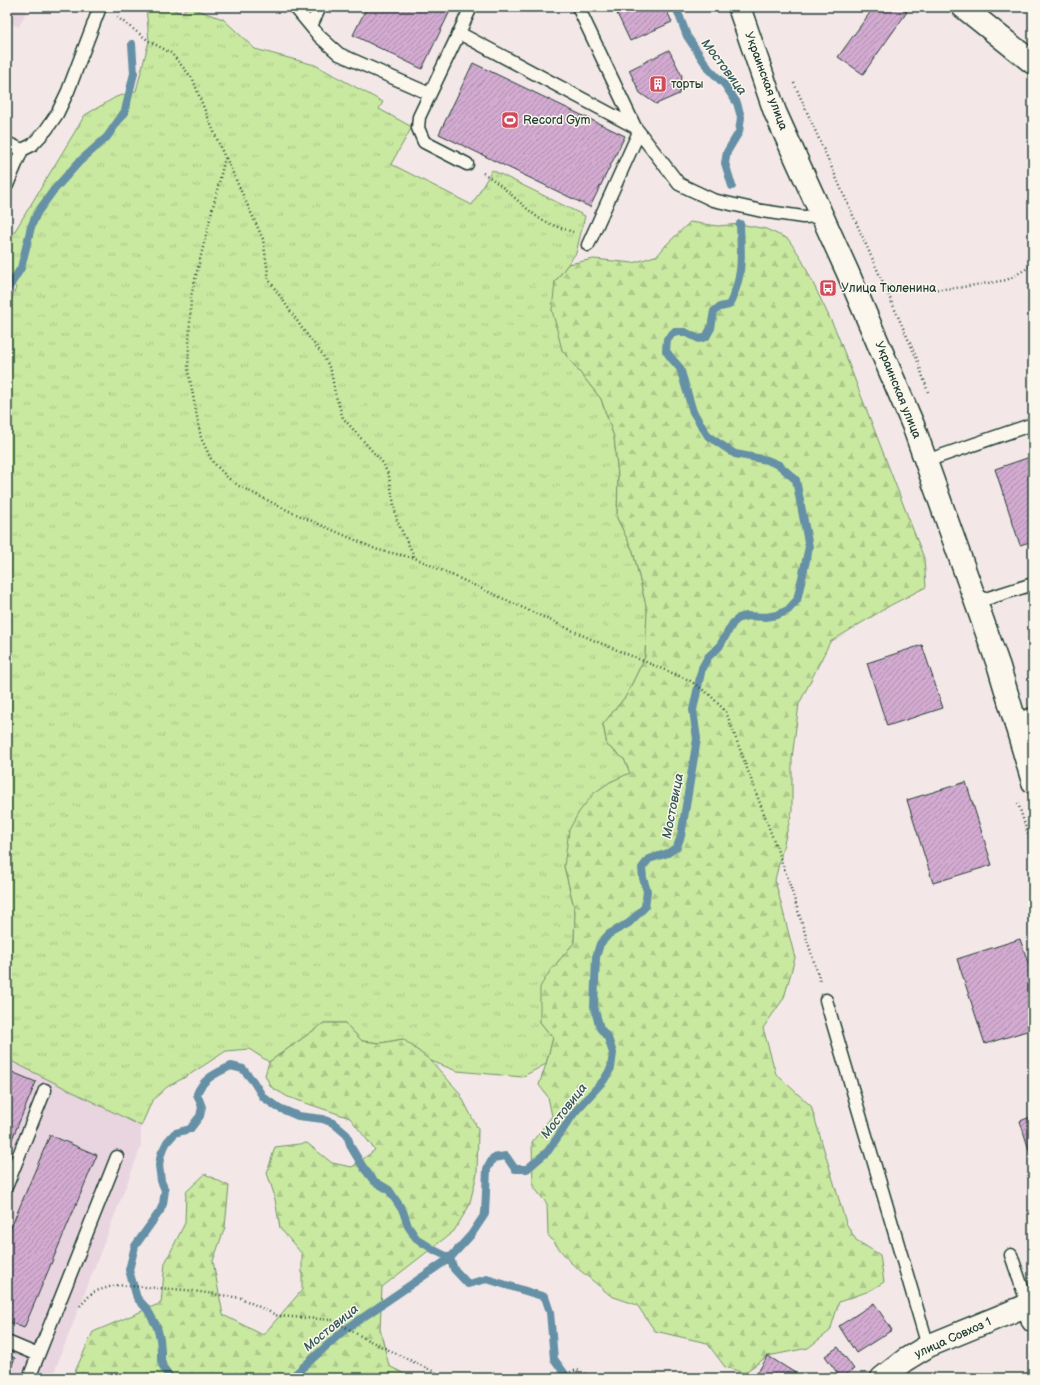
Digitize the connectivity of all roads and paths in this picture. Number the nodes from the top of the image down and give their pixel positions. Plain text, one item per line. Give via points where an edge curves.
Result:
1 (100, 7) edge
2 (295, 7) edge
3 (320, 7) edge
4 (471, 7) edge
5 (578, 7) edge
6 (739, 7) edge
7 (963, 7) edge
8 (116, 16) dead end
9 (311, 26) junction
10 (459, 33) junction
11 (1033, 63) edge
12 (430, 94) junction
13 (637, 130) junction
14 (7, 143) edge
15 (22, 150) junction
16 (226, 158) junction
17 (467, 164) joint
18 (7, 185) edge
19 (823, 216) junction
20 (590, 242) joint
21 (1033, 264) edge
22 (885, 286) dead end
23 (1033, 424) edge
24 (926, 461) junction
25 (415, 558) junction
26 (1033, 584) edge
27 (976, 602) junction
28 (1024, 722) edge
29 (1033, 782) edge
30 (826, 1000) joint
31 (45, 1090) dead end
32 (117, 1157) dead end
33 (7, 1185) edge
34 (1011, 1255) dead end
35 (116, 1285) dead end
36 (1030, 1313) edge
37 (7, 1342) edge
38 (928, 1346) junction
39 (38, 1355) junction
40 (29, 1378) edge
41 (448, 1378) edge
42 (551, 1378) edge
43 (595, 1378) edge
44 (882, 1378) edge

1 - 15 lane via 57,114 32,145
2 - 9 lane
3 - 9 lane
4 - 10 lane
5 - 13 lane
6 - 19 main road, Украинская улица via 775,112
7 - 11 main road
8 - 16 path via 149,41 171,53 193,79
9 - 12 lane via 339,54
10 - 12 lane
10 - 13 lane
12 - 17 lane via 418,123 424,142
13 - 19 lane via 679,184 714,200 762,211 803,217
13 - 20 lane
14 - 15 lane
15 - 18 lane
16 - 25 path via 263,239 269,280 323,355 331,371 343,418 383,463 389,477 397,521
16 - 25 path via 192,296 188,369 201,438 212,462 240,486 286,510 378,550
17 - 20 path via 494,180 537,217
19 - 24 main road, Украинская улица
21 - 22 path via 1007,280 956,288 926,290
23 - 24 lane
24 - 27 main road, Украинская улица
25 - 30 path via 586,637 688,680 710,695 726,712 788,879
26 - 27 lane
27 - 28 main road, Украинская улица via 999,667
28 - 29 main road, Украинская улица
30 - 38 lane
31 - 33 lane
32 - 39 lane
34 - 36 lane
35 - 41 path via 186,1290 241,1298 278,1316 333,1320 366,1339
36 - 38 main road, улица Совхоз 1
37 - 39 lane
38 - 44 main road, улица Совхоз 1
39 - 40 lane
42 - 43 path via 576,1370

